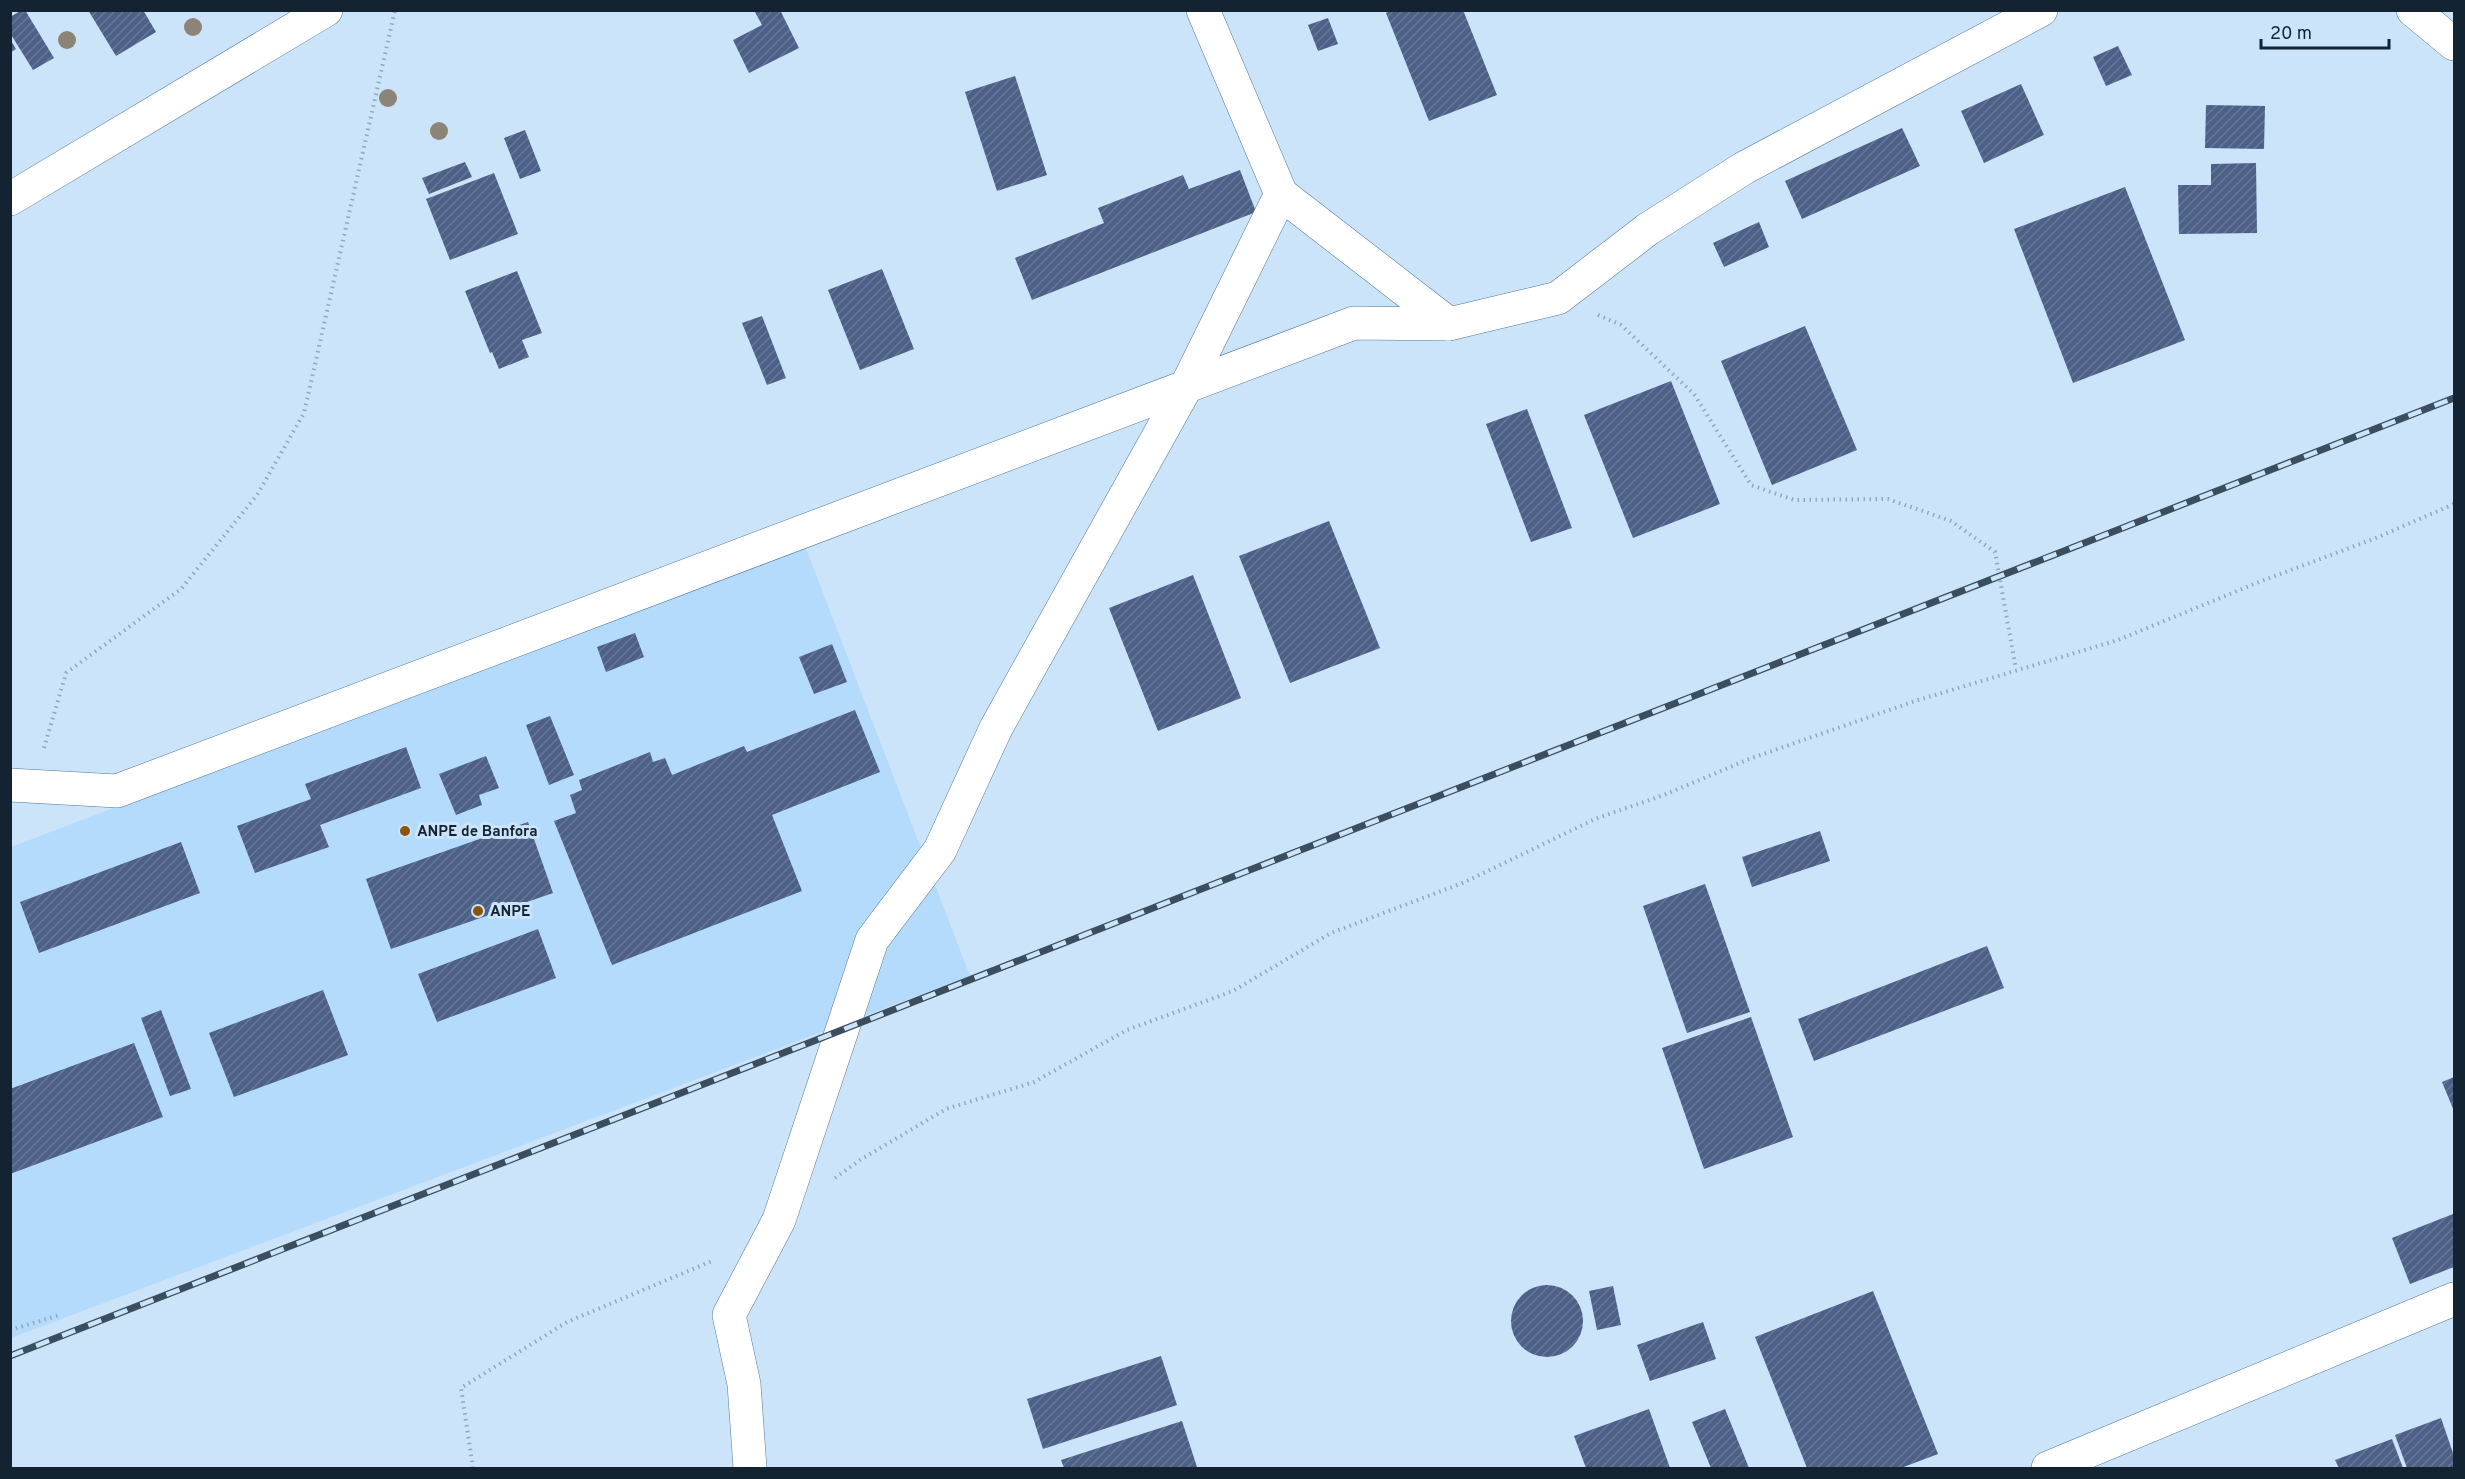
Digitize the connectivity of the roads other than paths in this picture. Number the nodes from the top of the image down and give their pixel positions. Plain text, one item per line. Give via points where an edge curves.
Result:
1 (326, 10) edge
2 (1203, 10) edge
3 (2041, 10) edge
4 (2413, 10) edge
5 (2454, 44) edge
6 (1281, 194) junction
7 (10, 199) edge
8 (1449, 324) junction
9 (1186, 387) junction
10 (22, 786) edge
11 (2454, 1299) edge
12 (750, 1468) edge
13 (2048, 1468) edge

1 - 7 street
2 - 6 street
3 - 8 street via 1744,168 1648,229 1558,298
4 - 5 street
6 - 8 street
6 - 9 street
8 - 9 street via 1354,323
9 - 10 street via 117,791
9 - 12 street via 996,728 940,850 872,940 779,1220 729,1315 744,1384
11 - 13 street

